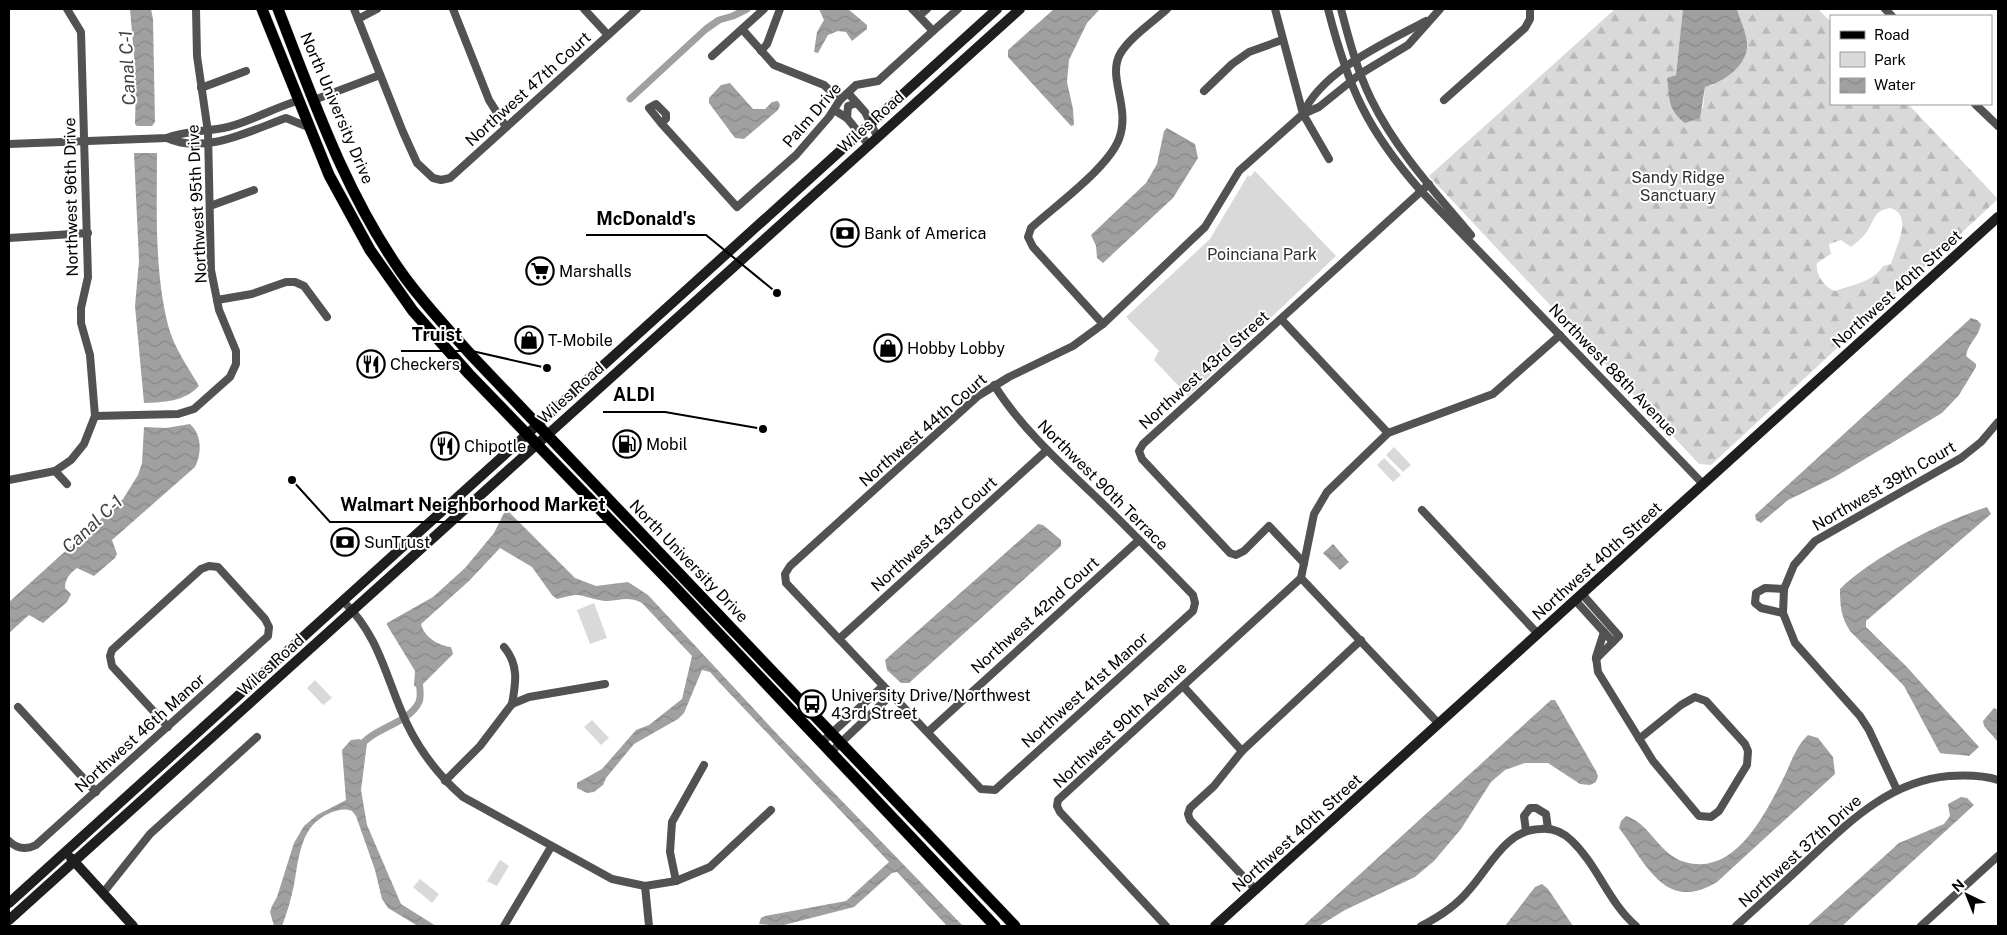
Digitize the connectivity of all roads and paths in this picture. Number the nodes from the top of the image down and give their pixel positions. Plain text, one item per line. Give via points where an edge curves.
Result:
1 (67, 9) edge
2 (196, 9) edge
3 (262, 9) edge
4 (278, 9) edge
5 (354, 9) edge
6 (377, 9) edge
7 (453, 9) edge
8 (584, 9) edge
9 (637, 9) edge
10 (764, 9) edge
11 (780, 9) edge
12 (912, 9) edge
13 (927, 9) edge
14 (958, 9) edge
15 (997, 9) edge
16 (1020, 9) edge
17 (1167, 9) edge
18 (1275, 9) edge
19 (1328, 9) edge
20 (1341, 9) edge
21 (1440, 9) edge
22 (1530, 9) edge
23 (919, 16) junction
24 (358, 19) junction
25 (1430, 19) junction
26 (742, 29) junction
27 (933, 32) junction
28 (608, 35) junction
29 (1282, 40) junction
30 (761, 51) junction
31 (712, 56) dead end
32 (1356, 61) junction
33 (284, 64) junction
34 (1345, 69) junction
35 (246, 71) dead end
36 (1360, 74) junction
37 (380, 75) junction
38 (1349, 82) junction
39 (201, 88) junction
40 (1204, 91) dead end
41 (848, 93) junction
42 (314, 100) junction
43 (840, 100) junction
44 (1444, 100) dead end
45 (297, 101) junction
46 (858, 103) junction
47 (1976, 105) edge
48 (834, 110) junction
49 (1303, 114) junction
50 (847, 118) junction
51 (661, 123) dead end
52 (871, 123) junction
53 (1998, 126) edge
54 (308, 127) junction
55 (506, 127) junction
56 (325, 129) junction
57 (208, 132) junction
58 (860, 133) junction
59 (877, 136) junction
60 (167, 138) junction
61 (85, 142) junction
62 (9, 144) edge
63 (208, 144) junction
64 (868, 144) junction
65 (1329, 160) dead end
66 (1429, 184) junction
67 (254, 190) dead end
68 (1421, 191) junction
69 (210, 206) junction
70 (1998, 218) edge
71 (88, 233) junction
72 (9, 238) edge
73 (1504, 275) junction
74 (217, 300) junction
75 (327, 317) dead end
76 (1281, 319) junction
77 (1103, 324) junction
78 (1560, 335) junction
79 (994, 385) junction
80 (96, 416) junction
81 (1998, 422) edge
82 (537, 425) junction
83 (1388, 433) junction
84 (527, 434) junction
85 (547, 435) junction
86 (536, 444) junction
87 (1047, 450) junction
88 (55, 471) junction
89 (9, 480) edge
90 (67, 484) dead end
91 (1703, 484) junction
92 (1422, 510) dead end
93 (1139, 540) junction
94 (1304, 563) junction
95 (1301, 578) junction
96 (670, 582) junction
97 (689, 584) junction
98 (1784, 589) junction
99 (1578, 597) junction
100 (344, 602) junction
101 (1195, 603) joint
102 (354, 611) junction
103 (1783, 613) junction
104 (1604, 632) junction
105 (1538, 634) junction
106 (839, 639) junction
107 (1360, 640) junction
108 (1613, 642) junction
109 (504, 647) dead end
110 (1596, 659) junction
111 (605, 684) dead end
112 (883, 686) junction
113 (1183, 686) junction
114 (892, 695) junction
115 (512, 704) junction
116 (18, 707) dead end
117 (1439, 724) junction
118 (205, 726) junction
119 (168, 727) junction
120 (928, 732) junction
121 (832, 734) junction
122 (214, 736) junction
123 (257, 737) dead end
124 (1639, 739) junction
125 (821, 743) junction
126 (841, 743) junction
127 (1242, 751) junction
128 (830, 753) junction
129 (704, 765) dead end
130 (1998, 780) edge
131 (445, 781) junction
132 (1897, 790) junction
133 (96, 792) junction
134 (771, 810) dead end
135 (1548, 829) junction
136 (1526, 831) junction
137 (9, 841) edge
138 (551, 847) junction
139 (65, 852) junction
140 (1998, 856) edge
141 (74, 862) junction
142 (676, 881) junction
143 (645, 886) junction
144 (1256, 890) junction
145 (103, 893) junction
146 (9, 903) edge
147 (9, 920) edge
148 (133, 926) edge
149 (504, 926) edge
150 (649, 926) edge
151 (995, 926) edge
152 (1015, 926) edge
153 (1166, 926) edge
154 (1215, 926) edge
155 (1421, 926) edge
156 (1636, 926) edge
157 (1736, 926) edge
158 (1921, 926) edge

1 - 61 street, Northwest 96th Drive via 80,32
2 - 39 street, Northwest 95th Drive
3 - 33 main road, North University Drive
4 - 42 main road, North University Drive
5 - 24 street
6 - 24 street
7 - 55 street via 489,100
8 - 28 street
9 - 28 street, Northwest 47th Court
10 - 26 street
11 - 30 street via 767,44
12 - 23 street
13 - 23 street
14 - 27 street, Palm Drive
15 - 52 main road, Wiles Road
16 - 59 main road, Wiles Road
17 - 77 street via 1126,46 1117,62 1124,121 1107,159 1031,228 1028,237 1033,247
18 - 29 street
19 - 34 street, Northwest 88th Avenue
20 - 32 street, Northwest 88th Avenue
21 - 25 street, Northwest 44th Court
22 - 44 street via 1530,19 1524,28
23 - 27 street
24 - 37 street
25 - 32 street, Northwest 44th Court
25 - 36 street, Northwest 44th Court via 1408,45
26 - 30 street
26 - 31 street
27 - 41 street, Palm Drive via 878,81 860,83
28 - 55 street, Northwest 47th Court
29 - 40 street via 1249,52
29 - 49 street
30 - 43 street via 774,65 824,85
32 - 34 street, Northwest 44th Court
32 - 36 street, Northwest 88th Avenue
33 - 42 main road via 291,70 300,92
33 - 45 main road, North University Drive
34 - 38 street, Northwest 88th Avenue
34 - 49 street, Northwest 44th Court via 1309,100
35 - 39 street
36 - 38 street, Northwest 44th Court
36 - 66 street, Northwest 88th Avenue via 1383,122
37 - 42 street
37 - 55 street, Northwest 47th Court via 417,163 433,178 450,178
38 - 49 street, Northwest 44th Court via 1319,107
38 - 68 street, Northwest 88th Avenue via 1381,141
39 - 57 street, Northwest 95th Drive
41 - 43 street, Palm Drive
41 - 46 street
42 - 56 main road, North University Drive
43 - 48 street, Palm Drive
45 - 54 main road, North University Drive
45 - 56 main road via 309,109
45 - 57 street
46 - 50 street via 848,106
46 - 52 street
47 - 53 street
48 - 50 street
48 - 51 street, Palm Drive via 796,155 737,207
49 - 65 street
49 - 77 street, Northwest 44th Court via 1239,171 1205,227
50 - 58 street
52 - 58 main road, Wiles Road
52 - 59 street
54 - 63 street via 286,118
54 - 84 main road, North University Drive via 351,219 391,281 446,350
56 - 82 main road, North University Drive via 367,216 401,271 472,356
57 - 60 street via 178,133
57 - 63 street, Northwest 95th Drive
58 - 64 street
58 - 82 main road, Wiles Road
59 - 64 main road, Wiles Road
60 - 61 street
60 - 63 street via 179,144
61 - 62 street
61 - 71 street, Northwest 96th Drive
63 - 69 street, Northwest 95th Drive
64 - 85 main road, Wiles Road
66 - 68 street, Northwest 43rd Street
66 - 73 street, Northwest 88th Avenue
67 - 69 street
68 - 73 street, Northwest 88th Avenue
68 - 76 street, Northwest 43rd Street
69 - 74 street, Northwest 95th Drive via 211,270
70 - 91 main road, Northwest 40th Street
71 - 72 street
71 - 80 street, Northwest 96th Drive via 88,277 80,308 90,355
73 - 78 street, Northwest 88th Avenue
74 - 75 street via 295,282 304,286
74 - 80 street, Northwest 95th Drive via 236,351 236,364 230,377 194,409 178,414
76 - 83 street
76 - 94 street, Northwest 43rd Street via 1139,451 1142,459 1230,553 1236,555 1244,551 1269,526
77 - 79 street, Northwest 44th Court via 1064,350
78 - 83 street via 1493,394
78 - 91 street, Northwest 88th Avenue
79 - 87 street, Northwest 90th Terrace via 1010,410
79 - 106 street, Northwest 44th Court via 790,566 785,574 786,583
80 - 88 street via 84,444 71,460
81 - 98 street, Northwest 39th Court via 1961,458 1815,541 1800,555
82 - 84 main road, Wiles Road
82 - 85 main road, North University Drive
83 - 94 street via 1321,500 1314,514
84 - 86 main road, North University Drive
84 - 100 main road, Wiles Road
85 - 86 main road, Wiles Road
85 - 97 main road, North University Drive
86 - 96 main road, North University Drive
86 - 102 main road, Wiles Road
87 - 93 street, Northwest 90th Terrace
87 - 106 street, Northwest 43rd Court
88 - 89 street
88 - 90 street
91 - 99 main road, Northwest 40th Street
92 - 105 street
93 - 101 street, Northwest 90th Terrace via 1192,595
93 - 120 street, Northwest 42nd Court
94 - 95 street
95 - 107 street
95 - 113 street, Northwest 90th Avenue
96 - 97 main road
96 - 125 main road, North University Drive
97 - 121 main road, North University Drive
98 - 103 street, Northwest 39th Court
98 - 103 street via 1765,588 1754,598 1761,608
99 - 104 street
99 - 105 main road, Northwest 40th Street
99 - 108 street via 1619,636
100 - 102 street
100 - 118 main road, Wiles Road
101 - 120 street, Northwest 41st Manor via 1193,611 995,790 981,789
102 - 122 main road, Wiles Road
102 - 131 street via 389,673 402,712 418,744
103 - 132 street via 1789,632 1801,652 1864,723
104 - 108 street
104 - 110 street
105 - 117 main road, Northwest 40th Street
106 - 112 street
107 - 117 street
107 - 127 street
108 - 110 street
109 - 115 street via 511,656 517,678
110 - 124 street via 1598,672
111 - 115 street via 529,697
112 - 114 street
112 - 121 street
113 - 127 street
113 - 153 street, Northwest 90th Avenue via 1058,800 1060,812
114 - 120 street
114 - 126 street
115 - 131 street via 480,746
116 - 133 street
117 - 144 main road, Northwest 40th Street
118 - 122 main road
118 - 139 main road, Wiles Road
119 - 119 street, Northwest 46th Manor via 268,636 269,627 265,619 218,567 201,569 112,650 110,656 112,666
119 - 133 street, Northwest 46th Manor
121 - 125 street
121 - 126 main road, North University Drive
122 - 141 main road, Wiles Road
123 - 145 street via 150,834
124 - 124 street via 1699,816 1711,818 1719,810 1747,766 1745,744 1706,701 1695,697 1680,705
125 - 128 main road, North University Drive
126 - 128 street
126 - 152 main road, North University Drive
127 - 144 street via 1188,814 1190,820
128 - 151 main road, North University Drive
129 - 142 street via 672,822 670,852
130 - 132 street, Northwest 37th Drive via 1945,776
131 - 138 street via 463,797
132 - 157 street, Northwest 37th Drive via 1856,816
133 - 137 street, Northwest 46th Manor via 36,845 20,848
134 - 142 street via 710,867
135 - 136 street
135 - 136 street via 1546,814 1530,808 1524,816
135 - 156 street via 1572,840
136 - 155 street via 1504,846 1458,902
138 - 143 street via 612,879
138 - 149 street
139 - 141 main road
139 - 146 main road, Wiles Road
140 - 158 street
141 - 145 main road
141 - 147 main road, Wiles Road
142 - 143 street
143 - 150 street
144 - 154 main road, Northwest 40th Street
145 - 148 main road

